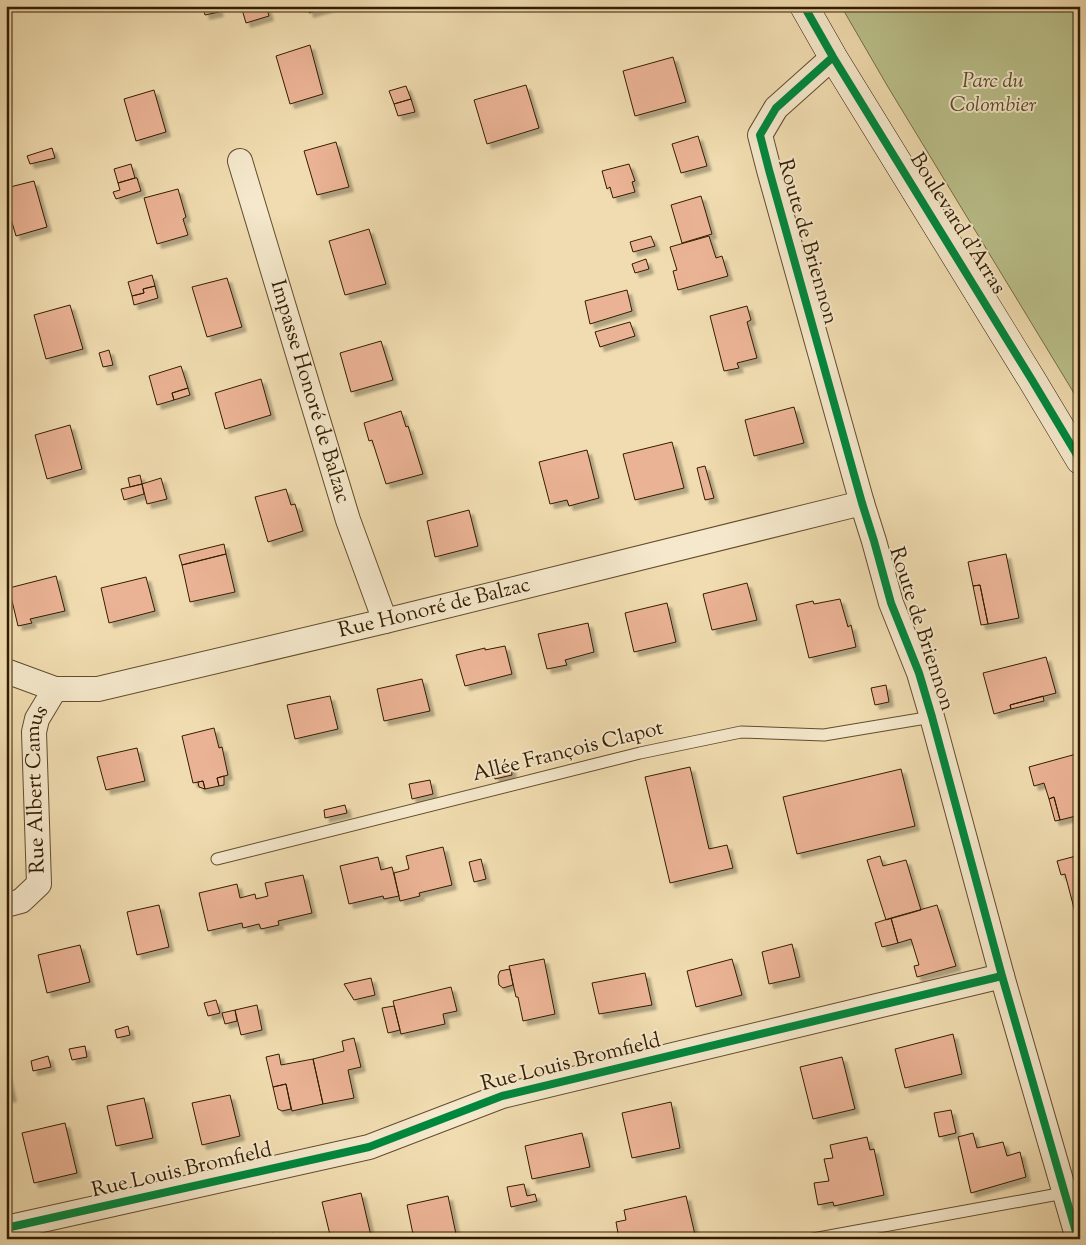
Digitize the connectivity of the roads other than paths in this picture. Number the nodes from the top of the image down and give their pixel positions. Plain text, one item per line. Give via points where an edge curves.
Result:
1 (804, 6) edge
2 (833, 57) junction
3 (240, 161) dead end
4 (1080, 460) edge
5 (862, 503) junction
6 (385, 621) junction
7 (6, 671) edge
8 (55, 689) junction
9 (932, 717) junction
10 (218, 859) dead end
11 (6, 905) edge
12 (1002, 976) junction
13 (1064, 1193) junction
14 (6, 1228) edge
15 (813, 1239) edge
16 (1078, 1239) edge

1 - 2 main road, Boulevard d'Arras
2 - 4 main road, Boulevard d'Arras
2 - 5 street, Route de Briennon via 776,108 760,134
3 - 6 street, Impasse Honoré de Balzac via 348,520
5 - 6 street, Rue Honoré de Balzac
5 - 9 street, Route de Briennon via 891,604
6 - 8 street, Rue Honoré de Balzac via 98,689
7 - 8 street, Rue Honoré de Balzac
8 - 11 street, Rue Albert Camus via 37,719 34,732 39,884 21,901
9 - 10 lane, Allée François Clapot via 824,735 741,732 640,753
9 - 12 street, Route de Briennon
12 - 13 street, Route de Briennon
12 - 14 street, Rue Louis Bromfield via 502,1096 369,1147
13 - 15 lane
13 - 16 street, Route de Briennon

